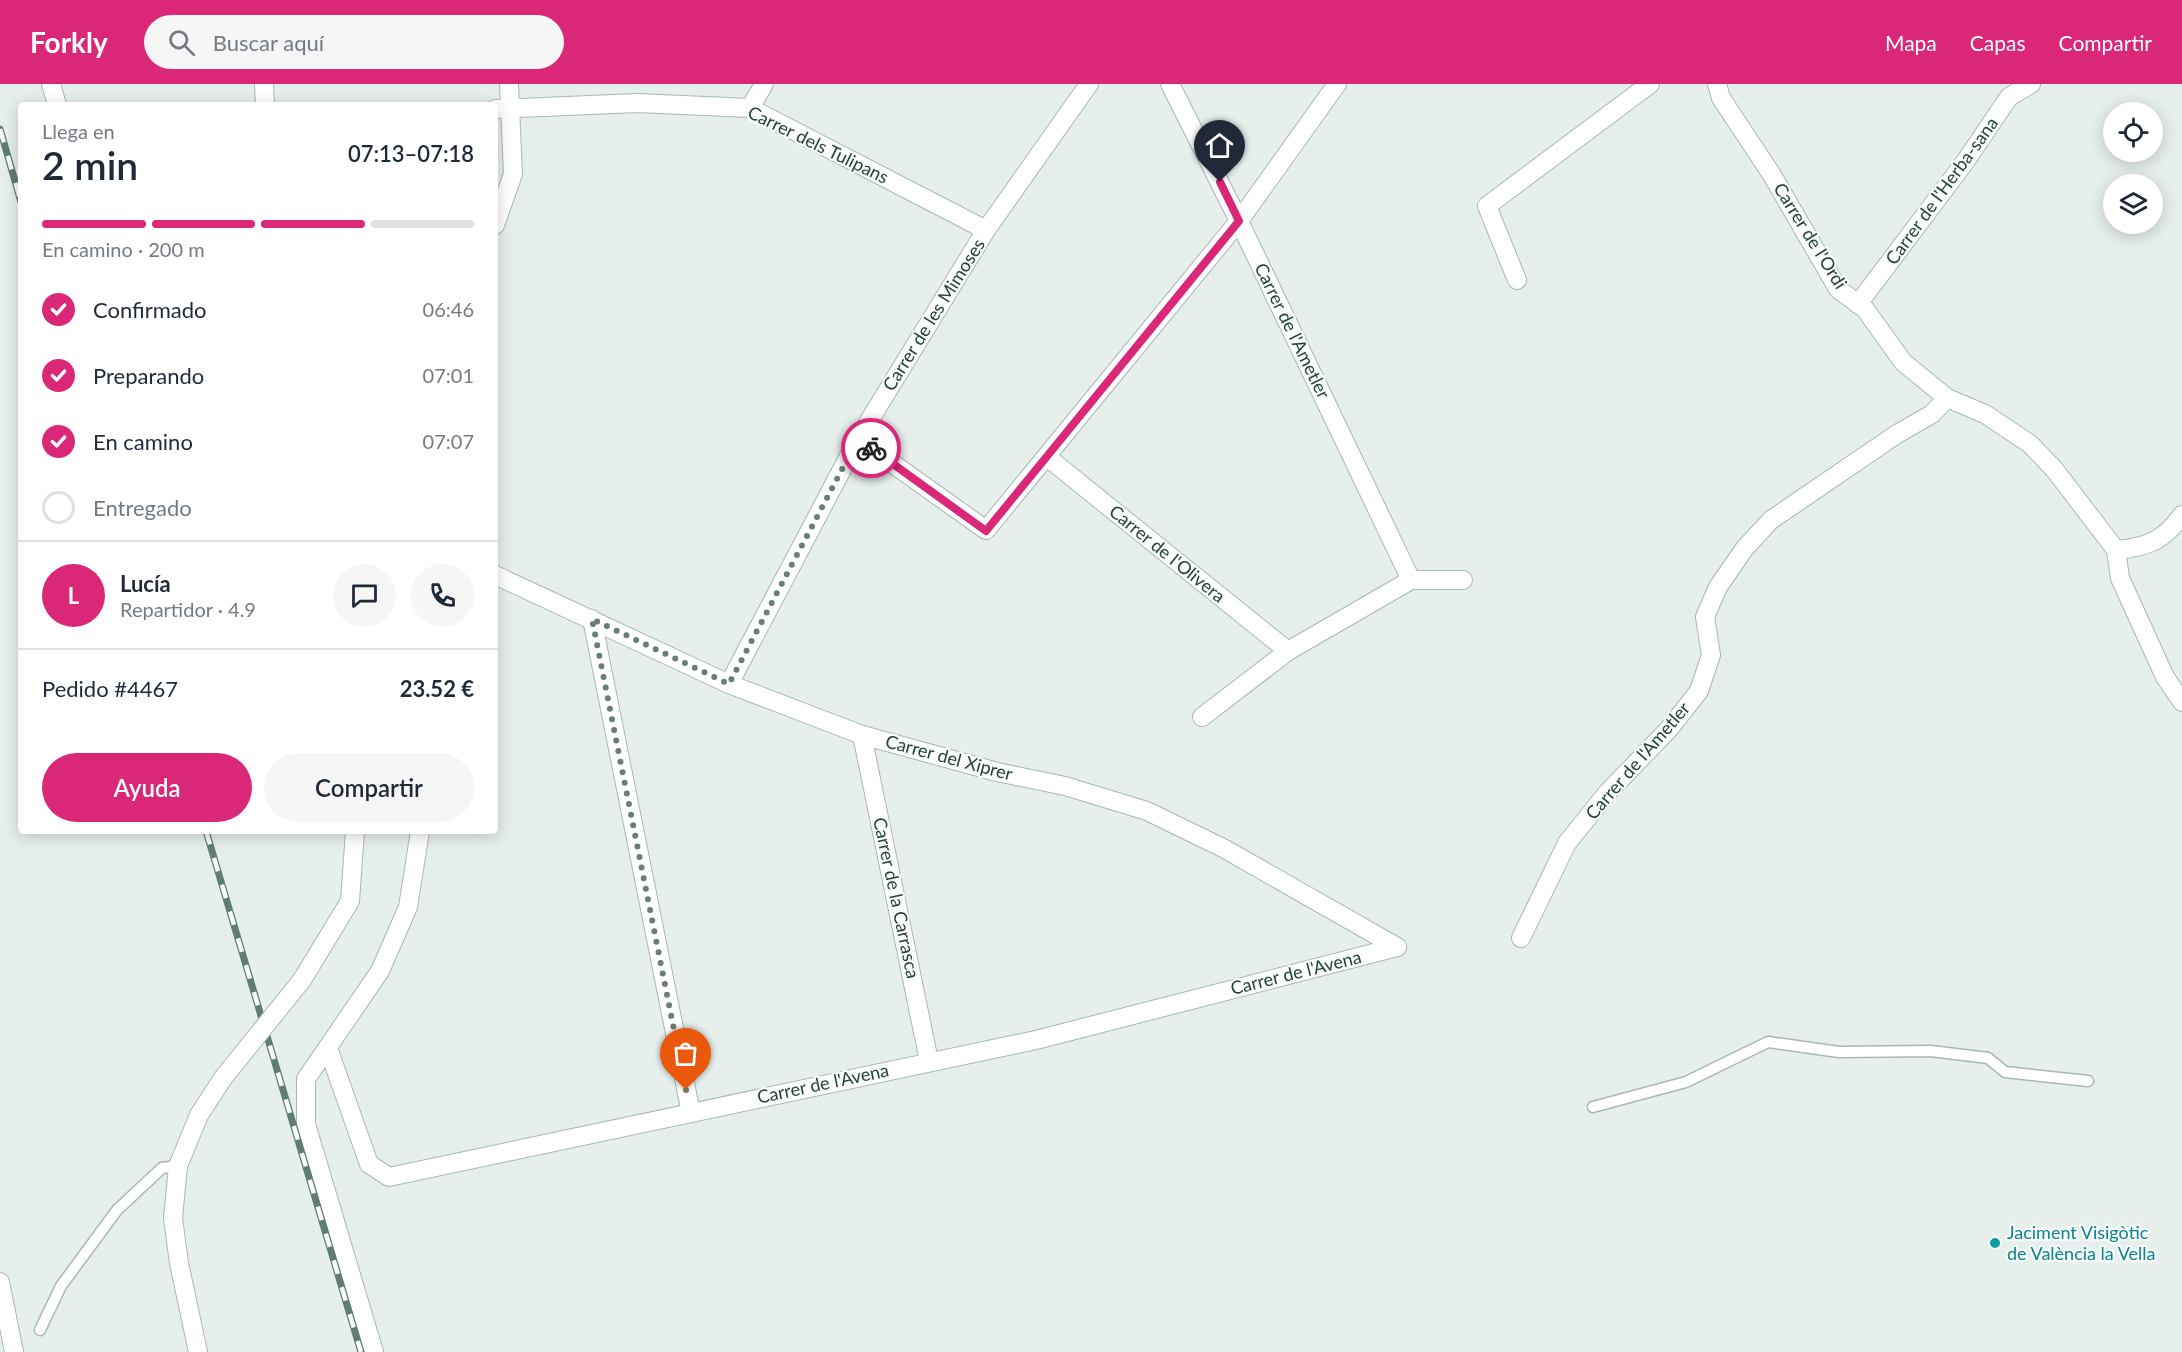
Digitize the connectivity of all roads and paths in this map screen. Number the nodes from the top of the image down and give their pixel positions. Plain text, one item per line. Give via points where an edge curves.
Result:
1 (51, 84) edge
2 (264, 84) edge
3 (509, 84) edge
4 (764, 84) edge
5 (1089, 84) edge
6 (1170, 84) edge
7 (1336, 84) edge
8 (1650, 84) edge
9 (1717, 84) edge
10 (2031, 84) edge
11 (56, 102) edge
12 (265, 102) edge
13 (750, 108) junction
14 (502, 109) edge
15 (498, 216) edge
16 (1239, 221) junction
17 (986, 230) junction
18 (1517, 280) dead end
19 (1858, 304) junction
20 (1947, 398) junction
21 (858, 439) junction
22 (1047, 457) junction
23 (2182, 515) edge
24 (2116, 550) junction
25 (498, 576) edge
26 (1411, 580) junction
27 (1463, 580) dead end
28 (592, 619) junction
29 (1288, 651) junction
30 (729, 684) junction
31 (2182, 702) edge
32 (1202, 717) dead end
33 (862, 735) junction
34 (355, 834) edge
35 (420, 834) edge
36 (1521, 938) dead end
37 (1397, 947) joint
38 (328, 1048) junction
39 (929, 1061) junction
40 (2088, 1081) dead end
41 (1593, 1107) dead end
42 (691, 1113) junction
43 (178, 1167) junction
44 (0, 1282) edge
45 (40, 1330) dead end
46 (14, 1352) edge
47 (198, 1352) edge
48 (374, 1352) edge

1 - 11 street
2 - 12 street
3 - 14 street
4 - 13 street
5 - 17 street, Carrer de les Mimoses
6 - 16 street, Carrer de l'Ametler
7 - 16 street
8 - 18 street via 1487,206
9 - 19 street, Carrer de l'Ordi via 1721,98 1772,175 1838,289
10 - 19 street, Carrer de l'Herba-sana via 2009,97
13 - 14 street, Carrer dels Tulipans via 637,103
13 - 17 street, Carrer dels Tulipans
14 - 15 street via 513,174
16 - 22 street
16 - 26 street, Carrer de l'Ametler
17 - 21 street, Carrer de les Mimoses
19 - 20 street, Carrer de l'Ordi via 1903,362
20 - 24 street, Carrer de l'Ordi via 1985,414 2030,444
20 - 36 street, Carrer de l'Ametler via 1932,414 1771,520 1745,548 1718,587 1705,617 1711,655 1699,691 1567,843
21 - 22 street via 986,531
21 - 30 street, Carrer de les Mimoses
22 - 29 street, Carrer de l'Olivera
23 - 24 street via 2169,534 2138,548
24 - 31 street via 2120,578 2166,677
25 - 28 street, Carrer del Xiprer
26 - 27 street
26 - 29 street
28 - 30 street, Carrer del Xiprer
28 - 42 street
29 - 32 street
30 - 33 street, Carrer del Xiprer
33 - 37 street, Carrer del Xiprer via 1065,786 1147,811 1226,849
33 - 39 street, Carrer de la Carrasca
34 - 43 street, bridge via 350,901 302,980 222,1078 199,1115
35 - 38 street via 408,907 380,971
37 - 39 street, Carrer de l'Avena via 1036,1040
38 - 42 street, Carrer de l'Avena via 369,1164 389,1177
38 - 48 street via 306,1079 306,1124
39 - 42 street, Carrer de l'Avena
40 - 41 lane via 2005,1072 1988,1058 1931,1052 1839,1052 1768,1042 1686,1082
43 - 45 lane via 162,1168 117,1210 61,1286
43 - 47 street via 178,1263
44 - 46 street

